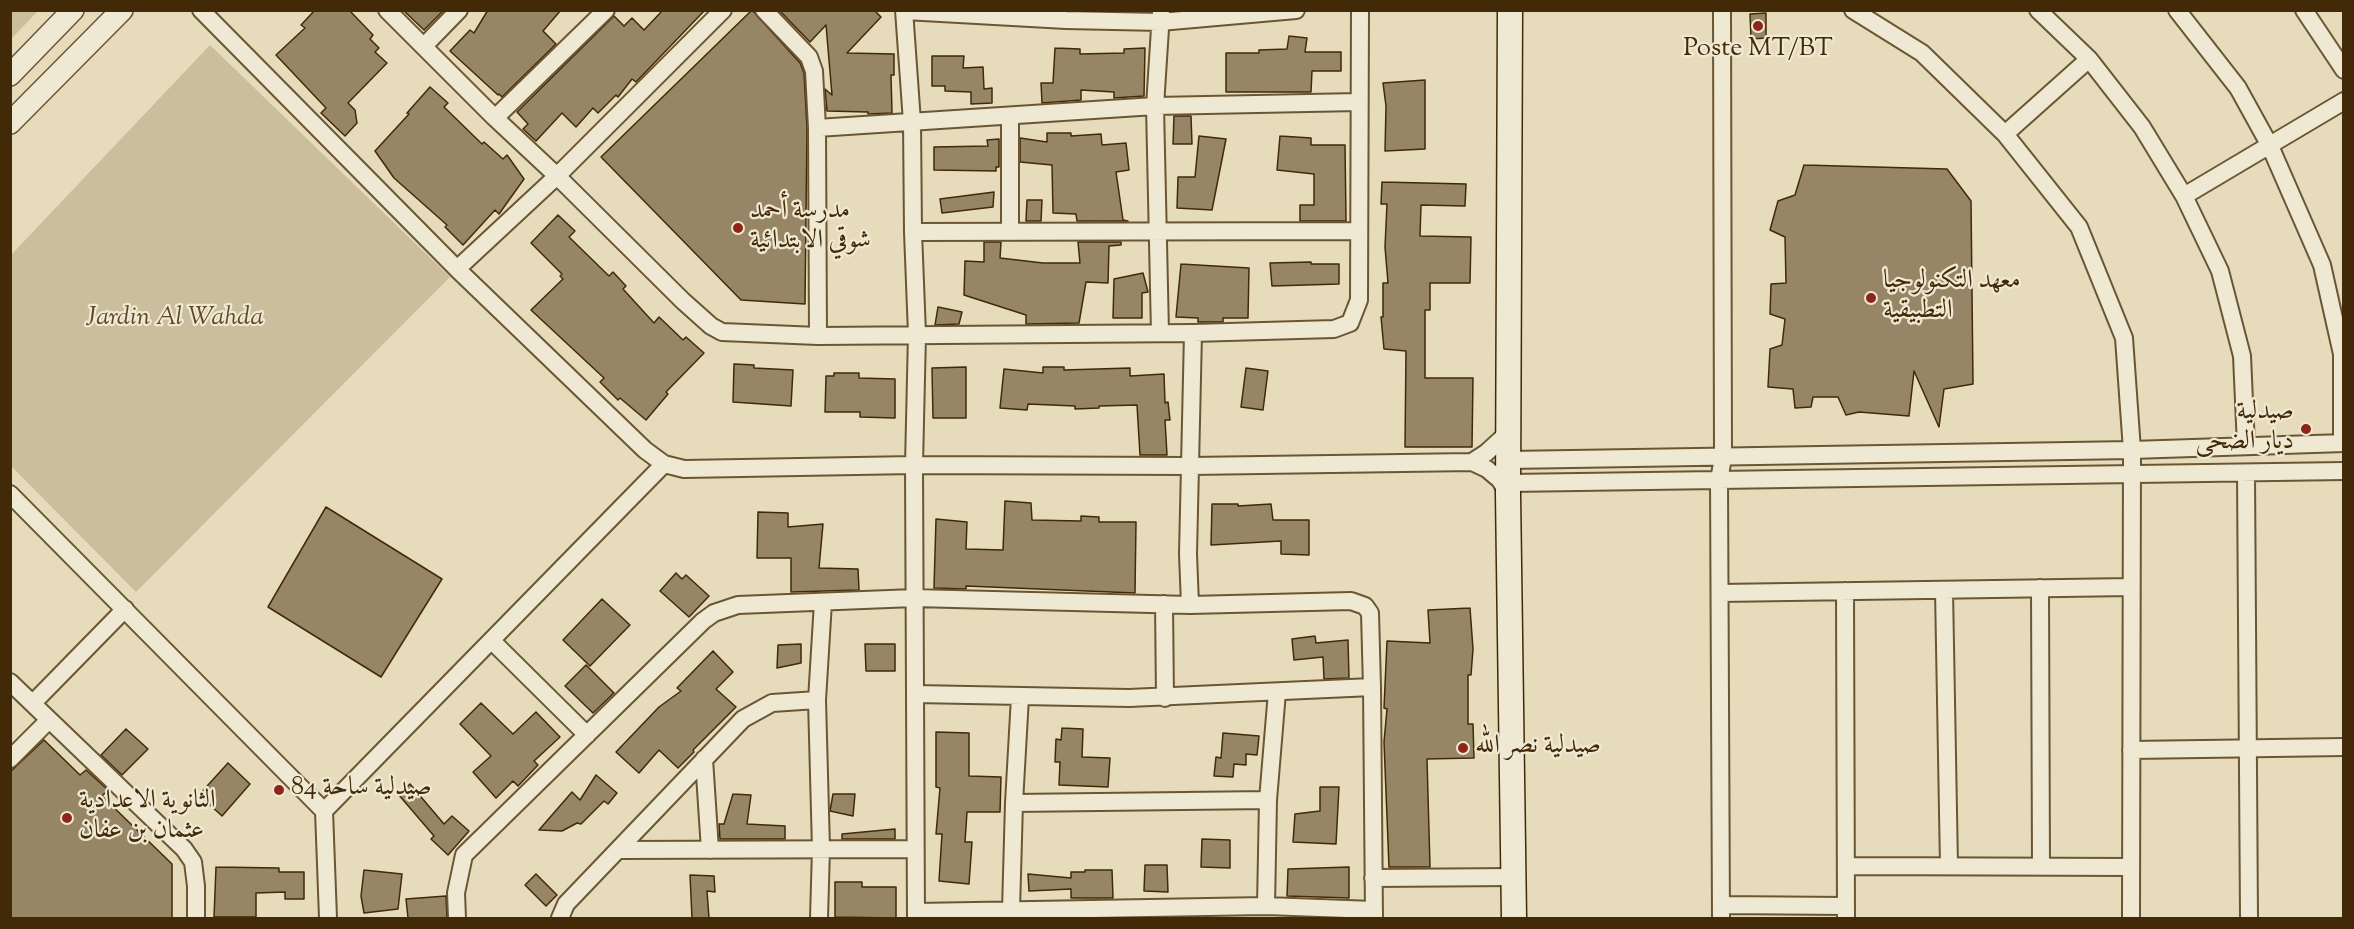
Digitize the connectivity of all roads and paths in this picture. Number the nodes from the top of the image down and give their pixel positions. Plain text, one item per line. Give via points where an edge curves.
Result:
1 (73, 10) edge
2 (122, 10) edge
3 (201, 10) edge
4 (387, 10) edge
5 (459, 10) edge
6 (606, 10) edge
7 (723, 10) edge
8 (764, 10) edge
9 (1296, 10) edge
10 (1360, 10) edge
11 (1510, 10) edge
12 (1722, 10) edge
13 (1853, 10) edge
14 (2038, 10) edge
15 (2177, 10) edge
16 (2304, 10) edge
17 (904, 11) edge
18 (1066, 15) edge
19 (1160, 16) edge
20 (424, 46) junction
21 (2089, 59) junction
22 (2343, 70) edge
23 (10, 75) edge
24 (2343, 101) edge
25 (1359, 102) junction
26 (1155, 106) junction
27 (1010, 116) junction
28 (495, 118) junction
29 (912, 122) junction
30 (10, 123) edge
31 (817, 128) junction
32 (2005, 134) junction
33 (2270, 146) junction
34 (557, 176) junction
35 (2184, 196) junction
36 (1157, 231) junction
37 (1359, 231) junction
38 (913, 232) junction
39 (1010, 232) junction
40 (458, 269) junction
41 (1160, 333) junction
42 (1193, 333) junction
43 (916, 334) junction
44 (818, 336) junction
45 (1510, 431) junction
46 (2343, 443) edge
47 (2246, 446) junction
48 (2132, 450) junction
49 (1722, 458) junction
50 (1472, 462) junction
51 (664, 464) junction
52 (914, 465) junction
53 (1191, 466) junction
54 (2343, 471) edge
55 (2246, 473) junction
56 (2131, 474) junction
57 (1509, 479) junction
58 (1719, 480) junction
59 (10, 494) edge
60 (2131, 587) junction
61 (2040, 588) junction
62 (1944, 590) junction
63 (1845, 591) junction
64 (1720, 593) junction
65 (914, 598) junction
66 (823, 602) junction
67 (1164, 604) junction
68 (1190, 604) junction
69 (125, 609) junction
70 (492, 640) junction
71 (10, 682) edge
72 (1372, 687) junction
73 (1277, 692) junction
74 (915, 694) junction
75 (1020, 697) junction
76 (1165, 698) junction
77 (817, 700) junction
78 (33, 703) junction
79 (49, 720) junction
80 (586, 735) junction
81 (2343, 747) edge
82 (2248, 749) junction
83 (2131, 750) junction
84 (10, 759) edge
85 (704, 759) junction
86 (1268, 800) junction
87 (1014, 803) junction
88 (324, 811) junction
89 (820, 849) junction
90 (915, 849) junction
91 (620, 850) junction
92 (710, 850) junction
93 (1846, 866) junction
94 (1949, 866) junction
95 (2042, 866) junction
96 (2131, 867) junction
97 (1514, 877) junction
98 (1373, 878) junction
99 (1266, 906) junction
100 (1011, 910) junction
101 (1721, 912) edge
102 (1846, 912) edge
103 (1165, 913) edge
104 (1374, 914) edge
105 (916, 915) edge
106 (196, 918) edge
107 (328, 918) edge
108 (457, 918) edge
109 (560, 918) edge
110 (819, 918) edge
111 (1514, 918) edge
112 (2131, 918) edge
113 (2249, 918) edge

1 - 23 street
2 - 30 street
3 - 40 street
4 - 20 street
5 - 20 street
6 - 28 street
7 - 34 street
8 - 31 street via 809,57 814,71
9 - 19 street
10 - 25 street
11 - 45 main road
12 - 49 street
13 - 32 street via 1922,53
14 - 21 street
15 - 33 street via 2238,88
16 - 22 street
17 - 18 street
17 - 29 street
18 - 19 street
19 - 26 street
20 - 28 street
21 - 32 street
21 - 35 street via 2142,127
24 - 33 street
25 - 26 street
25 - 37 street
26 - 27 street
26 - 36 street
27 - 29 street
27 - 39 street
28 - 34 street
29 - 31 street
29 - 38 street
31 - 44 street
32 - 48 street via 2079,227 2120,328 2124,338
33 - 35 street
33 - 46 street via 2322,265 2342,354
34 - 40 street
34 - 44 street via 711,326 722,332
35 - 47 street via 2220,271 2242,356
36 - 37 street
36 - 39 street
36 - 41 street
37 - 42 street via 1359,300 1350,323 1334,329
38 - 39 street
38 - 43 street
40 - 51 street
41 - 42 street
41 - 43 street
42 - 53 street
43 - 44 street
43 - 52 street
45 - 50 street
45 - 57 main road
46 - 47 street
47 - 48 street
48 - 49 street
48 - 56 street
49 - 57 street
49 - 58 street
50 - 53 street
50 - 57 street via 1500,480
51 - 52 street via 684,469
51 - 70 street
52 - 53 street
52 - 65 street
53 - 68 street
54 - 55 street
55 - 56 street
55 - 82 street
56 - 58 street
56 - 60 street
57 - 58 street
57 - 97 main road
58 - 64 street
59 - 69 street
60 - 61 street
60 - 83 street
61 - 62 street
61 - 95 street
62 - 63 street
62 - 94 street
63 - 64 street
63 - 93 street
64 - 101 street
65 - 66 street
65 - 67 street
65 - 74 street
66 - 77 street
66 - 80 street via 738,605 714,613
67 - 68 street
67 - 76 street
68 - 72 street via 1359,602 1370,613
69 - 78 street
69 - 88 street
70 - 80 street
70 - 88 street
71 - 78 street
72 - 73 street
72 - 98 street
73 - 76 street
73 - 86 street
74 - 75 street
74 - 90 street
75 - 76 street
75 - 87 street
77 - 85 street via 772,703 756,709 742,718
77 - 89 street
78 - 79 street
79 - 84 street
79 - 106 street via 184,849 193,862
80 - 108 street via 464,855 456,893
81 - 82 street
82 - 83 street
82 - 113 street
83 - 96 street
85 - 91 street
85 - 92 street
86 - 87 street
86 - 99 street
87 - 100 street
88 - 107 street
89 - 90 street
89 - 92 street
89 - 110 street
90 - 105 street
91 - 92 street
91 - 109 street via 566,904
93 - 94 street
93 - 102 street
94 - 95 street
95 - 96 street
96 - 112 street
97 - 98 street
97 - 111 main road
98 - 104 street
99 - 103 street
99 - 104 street
100 - 103 street
100 - 105 street
101 - 102 street

